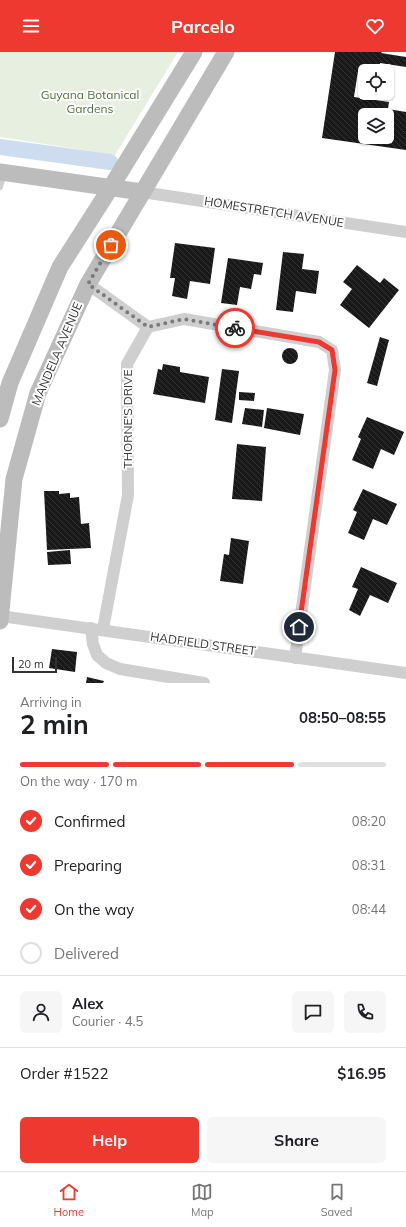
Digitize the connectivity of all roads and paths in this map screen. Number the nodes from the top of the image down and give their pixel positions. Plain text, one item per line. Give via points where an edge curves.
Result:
1 (194, 52) edge
2 (226, 52) edge
3 (1, 178) edge
4 (111, 187) junction
5 (142, 192) junction
6 (406, 232) edge
7 (88, 284) junction
8 (148, 327) junction
9 (0, 419) edge
10 (0, 616) edge
11 (0, 621) edge
12 (97, 629) junction
13 (295, 658) junction
14 (406, 673) edge
15 (204, 683) edge

1 - 4 main road
2 - 5 main road, MANDELA AVENUE
3 - 4 main road
4 - 5 main road
4 - 9 main road via 60,267 10,383
5 - 6 street, HOMESTRETCH AVENUE
5 - 7 main road, MANDELA AVENUE
7 - 8 street
7 - 10 main road, MANDELA AVENUE via 38,393 14,479
8 - 12 street, THORNE'S DRIVE via 127,364 128,495
8 - 13 street via 184,319 319,342 332,350 335,370
10 - 11 main road, MANDELA AVENUE
10 - 12 street, HADFIELD STREET
12 - 13 street, HADFIELD STREET
12 - 15 street, THORNE'S DRIVE via 92,644 97,655 106,663 120,669
13 - 14 street, HADFIELD STREET

